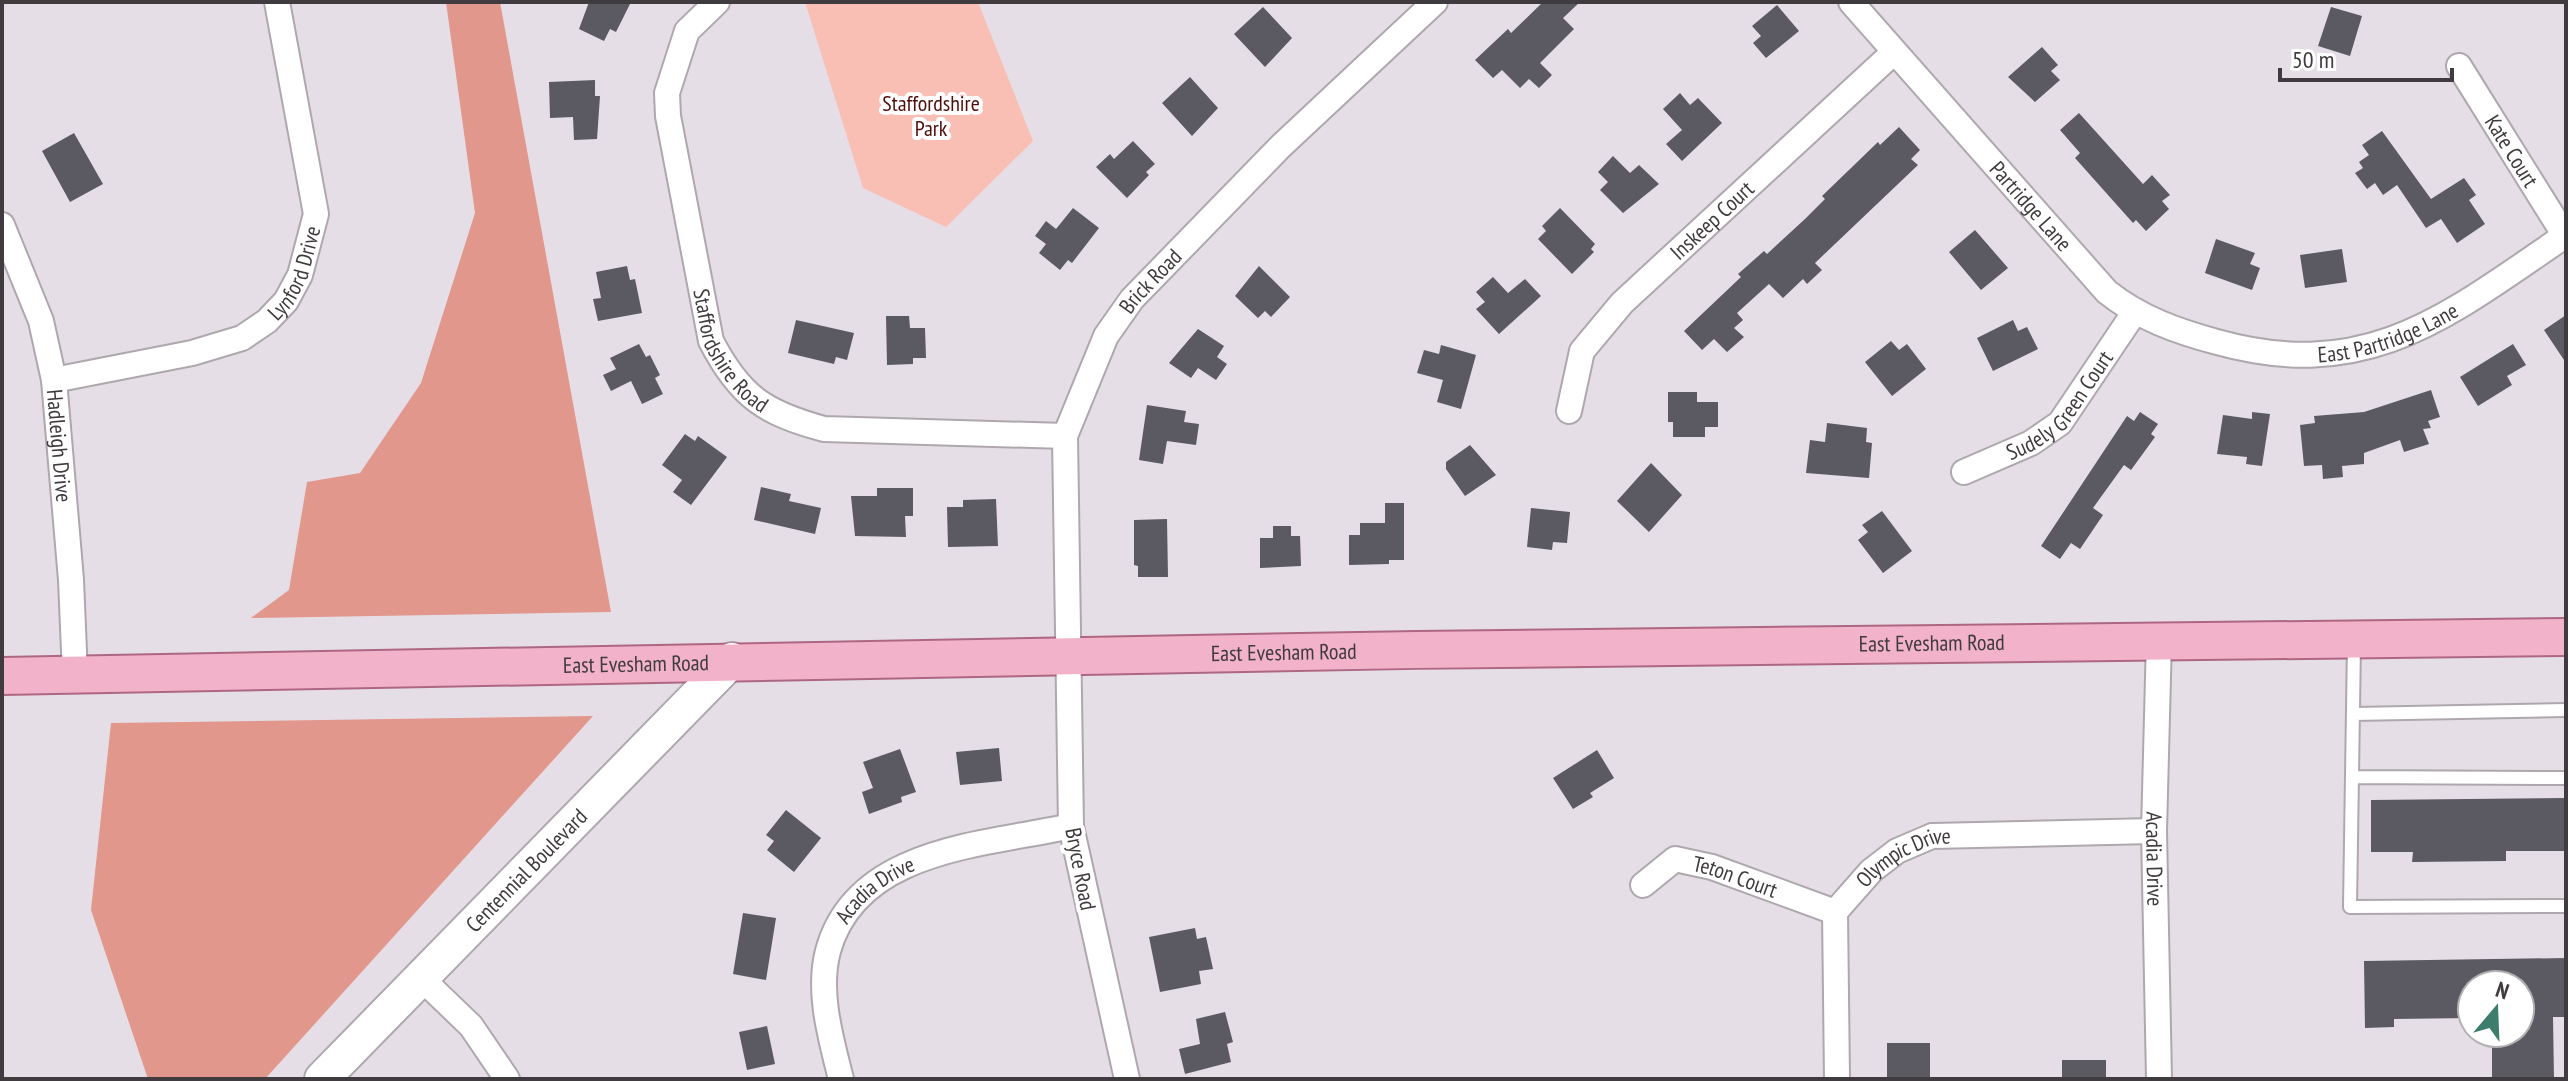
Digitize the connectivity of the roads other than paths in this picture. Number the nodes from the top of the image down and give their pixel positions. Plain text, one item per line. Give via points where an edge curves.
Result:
1 (277, 2) edge
2 (717, 2) edge
3 (1435, 2) edge
4 (1851, 2) edge
5 (1893, 53) junction
6 (2459, 66) dead end
7 (2, 225) edge
8 (2565, 236) edge
9 (2134, 313) junction
10 (2188, 334) joint
11 (54, 380) junction
12 (1569, 411) dead end
13 (1065, 436) junction
14 (1964, 472) dead end
15 (2566, 637) edge
16 (2354, 638) junction
17 (2159, 639) junction
18 (1071, 656) junction
19 (732, 660) junction
20 (75, 675) junction
21 (2, 676) edge
22 (2566, 710) edge
23 (2353, 714) junction
24 (2352, 777) junction
25 (2566, 778) edge
26 (1071, 826) junction
27 (2154, 831) junction
28 (1643, 885) dead end
29 (2566, 906) edge
30 (1835, 912) junction
31 (419, 976) junction
32 (322, 1079) edge
33 (507, 1079) edge
34 (841, 1079) edge
35 (1127, 1079) edge
36 (1837, 1079) edge
37 (2159, 1079) edge

1 - 11 street, Lynford Drive via 316,214 300,275 286,301 242,338
2 - 13 street, Staffordshire Road via 687,31 667,93 711,341 726,370 752,401 788,420 824,429
3 - 13 street, Brick Road via 1281,146 1132,299 1106,336
4 - 5 street
5 - 9 street, Partridge Lane via 2107,292
5 - 12 street, Inskeep Court via 1622,303 1582,351
6 - 8 street, Kate Court
7 - 11 street, Hadleigh Drive via 41,321
8 - 10 street, East Partridge Lane via 2436,320 2366,350 2317,357 2255,352
9 - 10 street, Partridge Lane
9 - 14 street, Sudely Green Court via 2060,423 2031,443
11 - 20 street, Hadleigh Drive
13 - 18 street, Brick Road
15 - 16 main road, East Evesham Road
16 - 17 main road, East Evesham Road
16 - 23 lane
17 - 18 main road, East Evesham Road
17 - 27 street, Acadia Drive
18 - 19 main road, East Evesham Road
18 - 26 street, Bryce Road
19 - 20 main road, East Evesham Road
19 - 31 main road, Centennial Boulevard
20 - 21 main road, East Evesham Road
22 - 23 lane
23 - 24 lane
24 - 25 lane
24 - 29 lane via 2350,907
26 - 34 street, Acadia Drive via 913,860 856,898 828,952 825,989
26 - 35 street, Bryce Road
27 - 30 street, Olympic Drive via 1932,836 1897,851 1871,871
27 - 37 street, Acadia Drive
28 - 30 street, Teton Court via 1675,859 1712,867
30 - 36 street, Olympic Drive
31 - 32 main road, Centennial Boulevard
31 - 33 street via 471,1026

